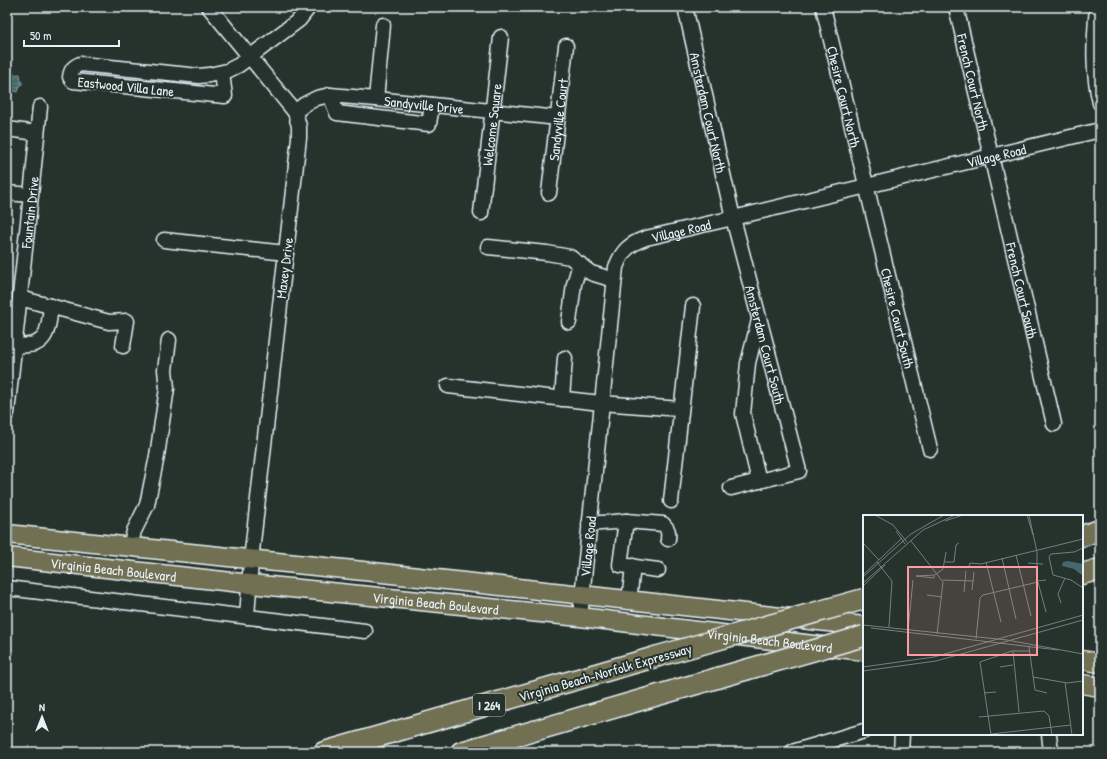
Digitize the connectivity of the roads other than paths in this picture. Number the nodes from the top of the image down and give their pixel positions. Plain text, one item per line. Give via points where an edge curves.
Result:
1 (210, 7) edge
2 (309, 7) edge
3 (685, 7) edge
4 (823, 7) edge
5 (956, 7) edge
6 (1098, 7) edge
7 (383, 25) dead end
8 (501, 37) dead end
9 (566, 46) dead end
10 (250, 57) junction
11 (222, 72) junction
12 (330, 95) junction
13 (376, 99) junction
14 (1100, 103) edge
15 (432, 105) junction
16 (40, 107) dead end
17 (493, 111) junction
18 (294, 112) junction
19 (558, 118) junction
20 (7, 129) edge
21 (1100, 130) edge
22 (37, 133) junction
23 (991, 156) junction
24 (866, 186) junction
25 (7, 192) edge
26 (549, 193) dead end
27 (31, 195) junction
28 (481, 212) dead end
29 (733, 218) junction
30 (164, 240) dead end
31 (488, 247) dead end
32 (286, 253) junction
33 (580, 264) junction
34 (614, 280) junction
35 (20, 298) junction
36 (51, 306) junction
37 (693, 306) dead end
38 (759, 318) junction
39 (569, 322) dead end
40 (169, 340) dead end
41 (15, 345) junction
42 (123, 346) dead end
43 (565, 358) dead end
44 (448, 386) dead end
45 (562, 399) junction
46 (601, 403) junction
47 (681, 410) junction
48 (7, 413) edge
49 (1054, 424) dead end
50 (930, 449) dead end
51 (759, 481) junction
52 (731, 488) dead end
53 (671, 501) dead end
54 (626, 522) junction
55 (589, 524) junction
56 (1100, 530) edge
57 (7, 534) edge
58 (1083, 536) edge
59 (668, 539) dead end
60 (130, 547) junction
61 (7, 557) edge
62 (251, 560) junction
63 (633, 566) junction
64 (1100, 569) edge
65 (658, 570) dead end
66 (1083, 574) edge
67 (250, 584) junction
68 (7, 588) edge
69 (582, 596) junction
70 (863, 599) edge
71 (629, 601) junction
72 (247, 616) junction
73 (580, 617) junction
74 (863, 626) edge
75 (365, 631) dead end
76 (863, 636) edge
77 (863, 651) edge
78 (1083, 660) edge
79 (1100, 663) edge
80 (1083, 684) edge
81 (1100, 687) edge
82 (863, 731) edge
83 (902, 735) edge
84 (1049, 735) edge
85 (324, 752) edge
86 (461, 752) edge
87 (792, 752) edge
88 (901, 752) edge
89 (1051, 752) edge

1 - 10 street, Maxey Drive
2 - 10 street, Eastwood Villa Lane via 299,20
3 - 29 street, Amsterdam Court North
4 - 24 street, Chesire Court North
5 - 23 street, French Court North
6 - 14 street via 1094,69
7 - 13 street
8 - 17 street, Welcome Square
9 - 19 street, Sandyville Court
10 - 11 street, Eastwood Villa Lane via 227,72
10 - 18 street, Maxey Drive
11 - 11 street, Eastwood Villa Lane via 199,76 80,64 74,66 70,77 72,81 225,96
12 - 13 street, Sandyville Drive
12 - 15 street via 337,113 429,124
12 - 18 street, Sandyville Drive via 317,98
13 - 15 street, Sandyville Drive
15 - 17 street, Sandyville Drive
16 - 22 street, Fountain Drive
17 - 19 street, Sandyville Drive
17 - 28 street, Welcome Square
18 - 32 street, Maxey Drive via 299,126 299,138
19 - 26 street, Sandyville Court
20 - 22 street
21 - 23 street, Village Road
22 - 27 street, Fountain Drive
23 - 24 street, Village Road
23 - 49 street, French Court South
24 - 29 street, Village Road
24 - 50 street, Chesire Court South
25 - 27 street
27 - 35 street, Fountain Drive
29 - 34 street, Village Road via 635,242 626,248 620,257
29 - 38 street, Amsterdam Court South
30 - 32 street
31 - 33 street via 555,254 570,257
32 - 62 street, Maxey Drive
33 - 34 street via 591,273
33 - 39 street via 574,284
34 - 46 street, Village Road
35 - 36 street
35 - 41 street, Fountain Drive
36 - 41 street via 45,336 29,346
36 - 42 street via 109,322 127,321
37 - 47 street
38 - 51 street via 748,363 743,414
38 - 51 street, Amsterdam Court South via 799,472
40 - 60 street via 165,370 167,388 157,456 147,505 134,530
41 - 48 street, Fountain Drive
43 - 45 street
44 - 45 street
45 - 46 street
46 - 47 street
46 - 55 street, Village Road
47 - 53 street
51 - 52 street
54 - 55 street
54 - 59 street via 663,524 669,532
54 - 63 street via 620,565
55 - 69 street, Village Road
56 - 58 highway
57 - 60 main road, Virginia Beach Boulevard
60 - 62 main road, Virginia Beach Boulevard
61 - 67 main road, Virginia Beach Boulevard
62 - 67 street, Maxey Drive
62 - 69 main road, Virginia Beach Boulevard
63 - 65 street
63 - 71 street
64 - 66 highway
67 - 72 street, Maxey Drive
67 - 73 main road, Virginia Beach Boulevard
68 - 72 street
69 - 71 main road, Virginia Beach Boulevard
69 - 73 street, Village Road
70 - 85 highway, Virginia Beach-Norfolk Expressway / I 264, bridge
71 - 74 main road, Virginia Beach Boulevard
72 - 75 street
73 - 77 main road, Virginia Beach Boulevard
76 - 86 highway, bridge
78 - 79 main road
80 - 81 main road
82 - 87 street
83 - 88 street
84 - 89 street

